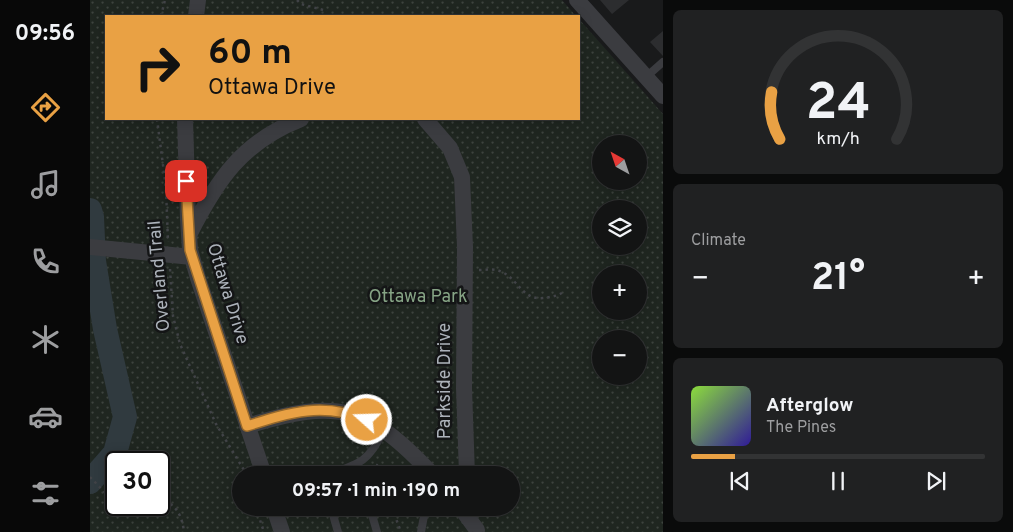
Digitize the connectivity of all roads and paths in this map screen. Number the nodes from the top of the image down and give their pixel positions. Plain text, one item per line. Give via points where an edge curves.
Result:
1 (166, 0) edge
2 (198, 0) edge
3 (297, 0) edge
4 (577, 0) edge
5 (327, 11) dead end
6 (161, 15) edge
7 (196, 15) edge
8 (663, 62) edge
9 (646, 77) junction
10 (663, 96) edge
11 (157, 120) edge
12 (185, 120) edge
13 (299, 120) edge
14 (427, 120) edge
15 (189, 235) junction
16 (90, 247) edge
17 (169, 254) junction
18 (192, 257) junction
19 (465, 272) junction
20 (565, 291) dead end
21 (247, 426) junction
22 (384, 430) junction
23 (242, 466) edge
24 (261, 466) edge
25 (362, 466) edge
26 (424, 466) edge
27 (467, 466) edge
28 (90, 477) edge
29 (105, 492) edge
30 (170, 504) edge
31 (259, 516) edge
32 (277, 516) edge
33 (333, 516) edge
34 (373, 516) edge
35 (395, 516) edge
36 (424, 516) edge
37 (467, 516) edge
38 (474, 516) edge
39 (478, 531) edge
40 (184, 532) edge
41 (264, 532) edge
42 (282, 532) edge
43 (338, 532) edge
44 (378, 532) edge
45 (401, 532) edge
46 (421, 532) edge

1 - 6 path
2 - 7 street
3 - 5 path via 300,4
4 - 9 street
8 - 9 lane
9 - 10 street
11 - 17 path, Overland Trail via 166,188
12 - 15 street, Ottawa Drive
13 - 15 street via 272,131 246,151 214,190
14 - 19 street, Parkside Drive via 450,148 462,177
15 - 18 street, Ottawa Drive
16 - 17 street
17 - 18 street
17 - 23 path, Overland Trail via 173,316 180,344 216,424
18 - 21 street, Ottawa Drive
19 - 20 path via 503,272 526,296 535,299 558,296
19 - 27 street, Parkside Drive
21 - 22 street via 290,413 330,409 349,413
21 - 24 street, Ottawa Drive
22 - 25 lane
22 - 26 street
28 - 29 path
30 - 40 path via 182,519
31 - 41 path
32 - 42 street
33 - 43 lane
34 - 44 lane
35 - 45 path
36 - 46 lane
37 - 39 street
38 - 39 street

